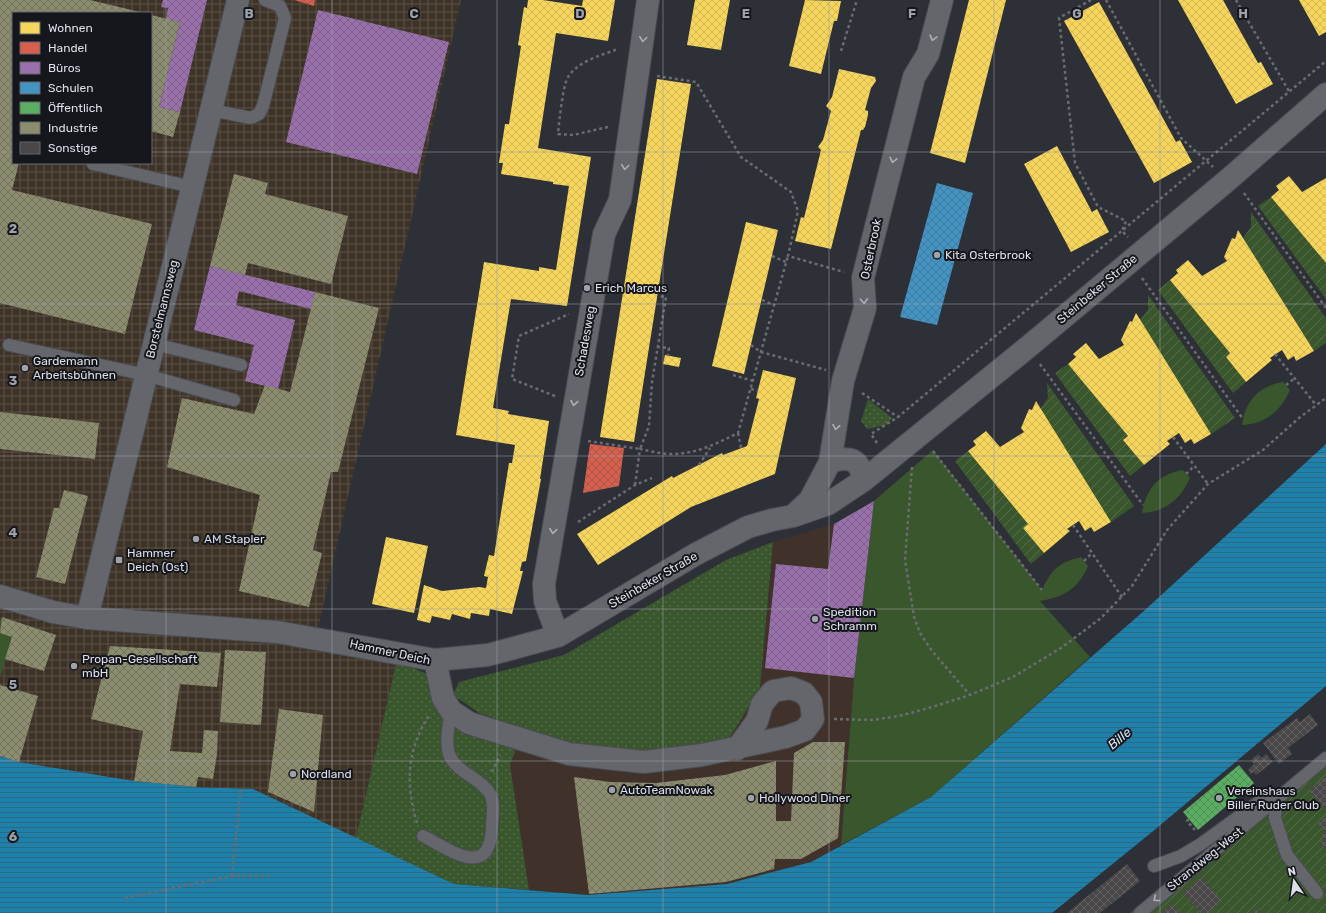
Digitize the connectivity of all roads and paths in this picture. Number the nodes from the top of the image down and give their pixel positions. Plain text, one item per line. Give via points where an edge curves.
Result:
1 (238, 0) edge
2 (265, 0) edge
3 (648, 0) edge
4 (857, 0) edge
5 (942, 0) edge
6 (1091, 0) edge
7 (1106, 0) edge
8 (1236, 0) edge
9 (618, 49) dead end
10 (841, 51) dead end
11 (1326, 61) edge
12 (638, 74) junction
13 (1290, 93) junction
14 (1326, 94) edge
15 (211, 110) junction
16 (608, 127) dead end
17 (1206, 162) junction
18 (93, 164) edge
19 (1231, 177) junction
20 (192, 187) junction
21 (1122, 232) junction
22 (772, 256) dead end
23 (788, 256) junction
24 (1136, 256) junction
25 (786, 262) junction
26 (863, 278) junction
27 (658, 296) dead end
28 (762, 300) dead end
29 (774, 304) junction
30 (1326, 308) edge
31 (570, 314) dead end
32 (154, 344) junction
33 (9, 345) dead end
34 (751, 345) dead end
35 (657, 347) junction
36 (1028, 347) junction
37 (761, 352) junction
38 (1276, 354) dead end
39 (668, 355) dead end
40 (241, 365) dead end
41 (146, 375) junction
42 (733, 375) dead end
43 (844, 377) junction
44 (1295, 378) junction
45 (753, 381) junction
46 (1286, 385) dead end
47 (751, 389) junction
48 (758, 391) dead end
49 (556, 396) dead end
50 (1326, 398) edge
51 (234, 400) dead end
52 (1316, 405) junction
53 (898, 418) junction
54 (1243, 419) dead end
55 (921, 432) junction
56 (738, 433) junction
57 (1173, 437) dead end
58 (568, 438) junction
59 (710, 447) junction
60 (741, 448) dead end
61 (640, 449) junction
62 (889, 460) junction
63 (830, 462) junction
64 (699, 465) dead end
65 (1194, 466) junction
66 (912, 467) dead end
67 (1186, 474) dead end
68 (652, 478) dead end
69 (864, 480) junction
70 (1208, 484) junction
71 (635, 485) junction
72 (1143, 505) dead end
73 (793, 516) junction
74 (578, 522) dead end
75 (1073, 525) dead end
76 (1092, 553) junction
77 (1084, 561) dead end
78 (1042, 590) dead end
79 (0, 596) edge
80 (1122, 597) junction
81 (87, 618) junction
82 (558, 636) junction
83 (435, 660) junction
84 (970, 695) junction
85 (447, 704) junction
86 (813, 719) junction
87 (509, 736) junction
88 (737, 749) junction
89 (1326, 758) edge
90 (241, 787) dead end
91 (489, 791) junction
92 (1276, 801) junction
93 (1189, 819) dead end
94 (1193, 828) dead end
95 (423, 836) joint
96 (1154, 866) dead end
97 (232, 876) junction
98 (269, 876) dead end
99 (1317, 893) dead end
100 (125, 898) dead end
101 (1140, 913) edge

1 - 15 street, Borstelmannsweg
2 - 15 lane via 280,6 285,18 263,106 259,114 251,118
3 -> 12 street, Schadesweg
4 - 10 path
5 -> 26 street, Osterbrook via 928,54 914,77
6 - 21 path via 1059,18 1075,163 1098,207 1126,221
7 - 17 path via 1181,138
8 - 13 path
9 - 16 path via 575,68 566,78 558,134 573,135
11 - 13 path
12 - 23 path via 696,82 741,157 791,192 798,211
12 -> 58 street, Schadesweg via 620,200 604,234
13 - 17 path
14 - 19 street, Steinbeker Straße
15 - 20 street, Borstelmannsweg
17 - 19 path
17 - 21 path
18 - 20 lane
19 - 24 street, Steinbeker Straße
19 - 30 path
20 - 32 street, Borstelmannsweg
21 - 24 path
21 - 53 path
22 - 25 path
23 - 25 path
23 - 26 path
24 - 36 street, Steinbeker Straße
24 - 54 path
25 - 29 path
26 -> 43 street, Osterbrook via 865,308
27 - 35 path via 666,297
28 - 29 path
29 - 37 path
31 - 49 path via 519,336 512,379
32 - 40 lane
32 - 41 street, Borstelmannsweg
33 - 41 lane
34 - 37 path
35 - 39 path via 669,348
35 - 61 path via 649,426
36 - 55 street, Steinbeker Straße
36 - 72 path
37 - 43 path
37 - 45 path
38 - 44 path
41 - 51 lane
41 - 81 street, Borstelmannsweg
42 - 45 path
43 - 53 path
43 -> 63 street, Osterbrook
44 - 46 path
44 - 52 path
45 - 47 path
47 - 48 path
47 - 56 path
50 - 52 path
52 - 70 path via 1263,450
53 - 62 path via 871,434
55 - 62 street, Steinbeker Straße
55 - 78 path
56 - 59 path
56 - 60 path
57 - 65 path
58 - 61 path
58 -> 82 street, Schadesweg via 544,584 545,601
59 - 61 path via 670,454
59 - 64 path
61 - 71 path
62 - 69 street, Steinbeker Straße
63 - 69 street via 842,458 852,459 858,464
63 - 73 street, Osterbrook via 810,500
65 - 67 path
65 - 70 path
66 - 84 path via 905,560 914,617 920,634 932,651
68 - 71 path
69 - 73 street, Steinbeker Straße via 828,504
70 - 80 path via 1167,530 1142,572
71 - 74 path
73 - 82 street, Steinbeker Straße via 748,528 696,554
75 - 76 path
76 - 77 path
76 - 80 path
79 - 81 street, Hammer Deich via 53,612
80 - 84 path via 1101,618 1061,648 1013,677
81 - 83 street, Hammer Deich via 277,632
82 - 83 street, Steinbeker Straße via 488,655
83 - 85 street, Hammer Deich
84 - 86 path via 899,716 872,720
85 - 87 street via 469,723
85 - 91 lane via 448,747 452,759
85 - 95 path via 424,723 414,746 409,771 414,813
86 - 88 street via 805,730
86 - 88 street via 811,702 804,693 791,688 773,691 762,704 757,721
87 - 88 street via 569,754 644,762
87 - 91 path via 493,770
89 - 92 lane, Strandweg-West
90 - 97 path
91 - 95 lane via 493,804 492,835 490,846 484,854 466,858
92 - 96 lane via 1267,796 1201,844 1181,856
92 - 99 lane via 1275,818 1287,855
92 -> 101 lane, Strandweg-West
93 - 94 path via 1187,821
97 - 98 path
97 - 100 path

